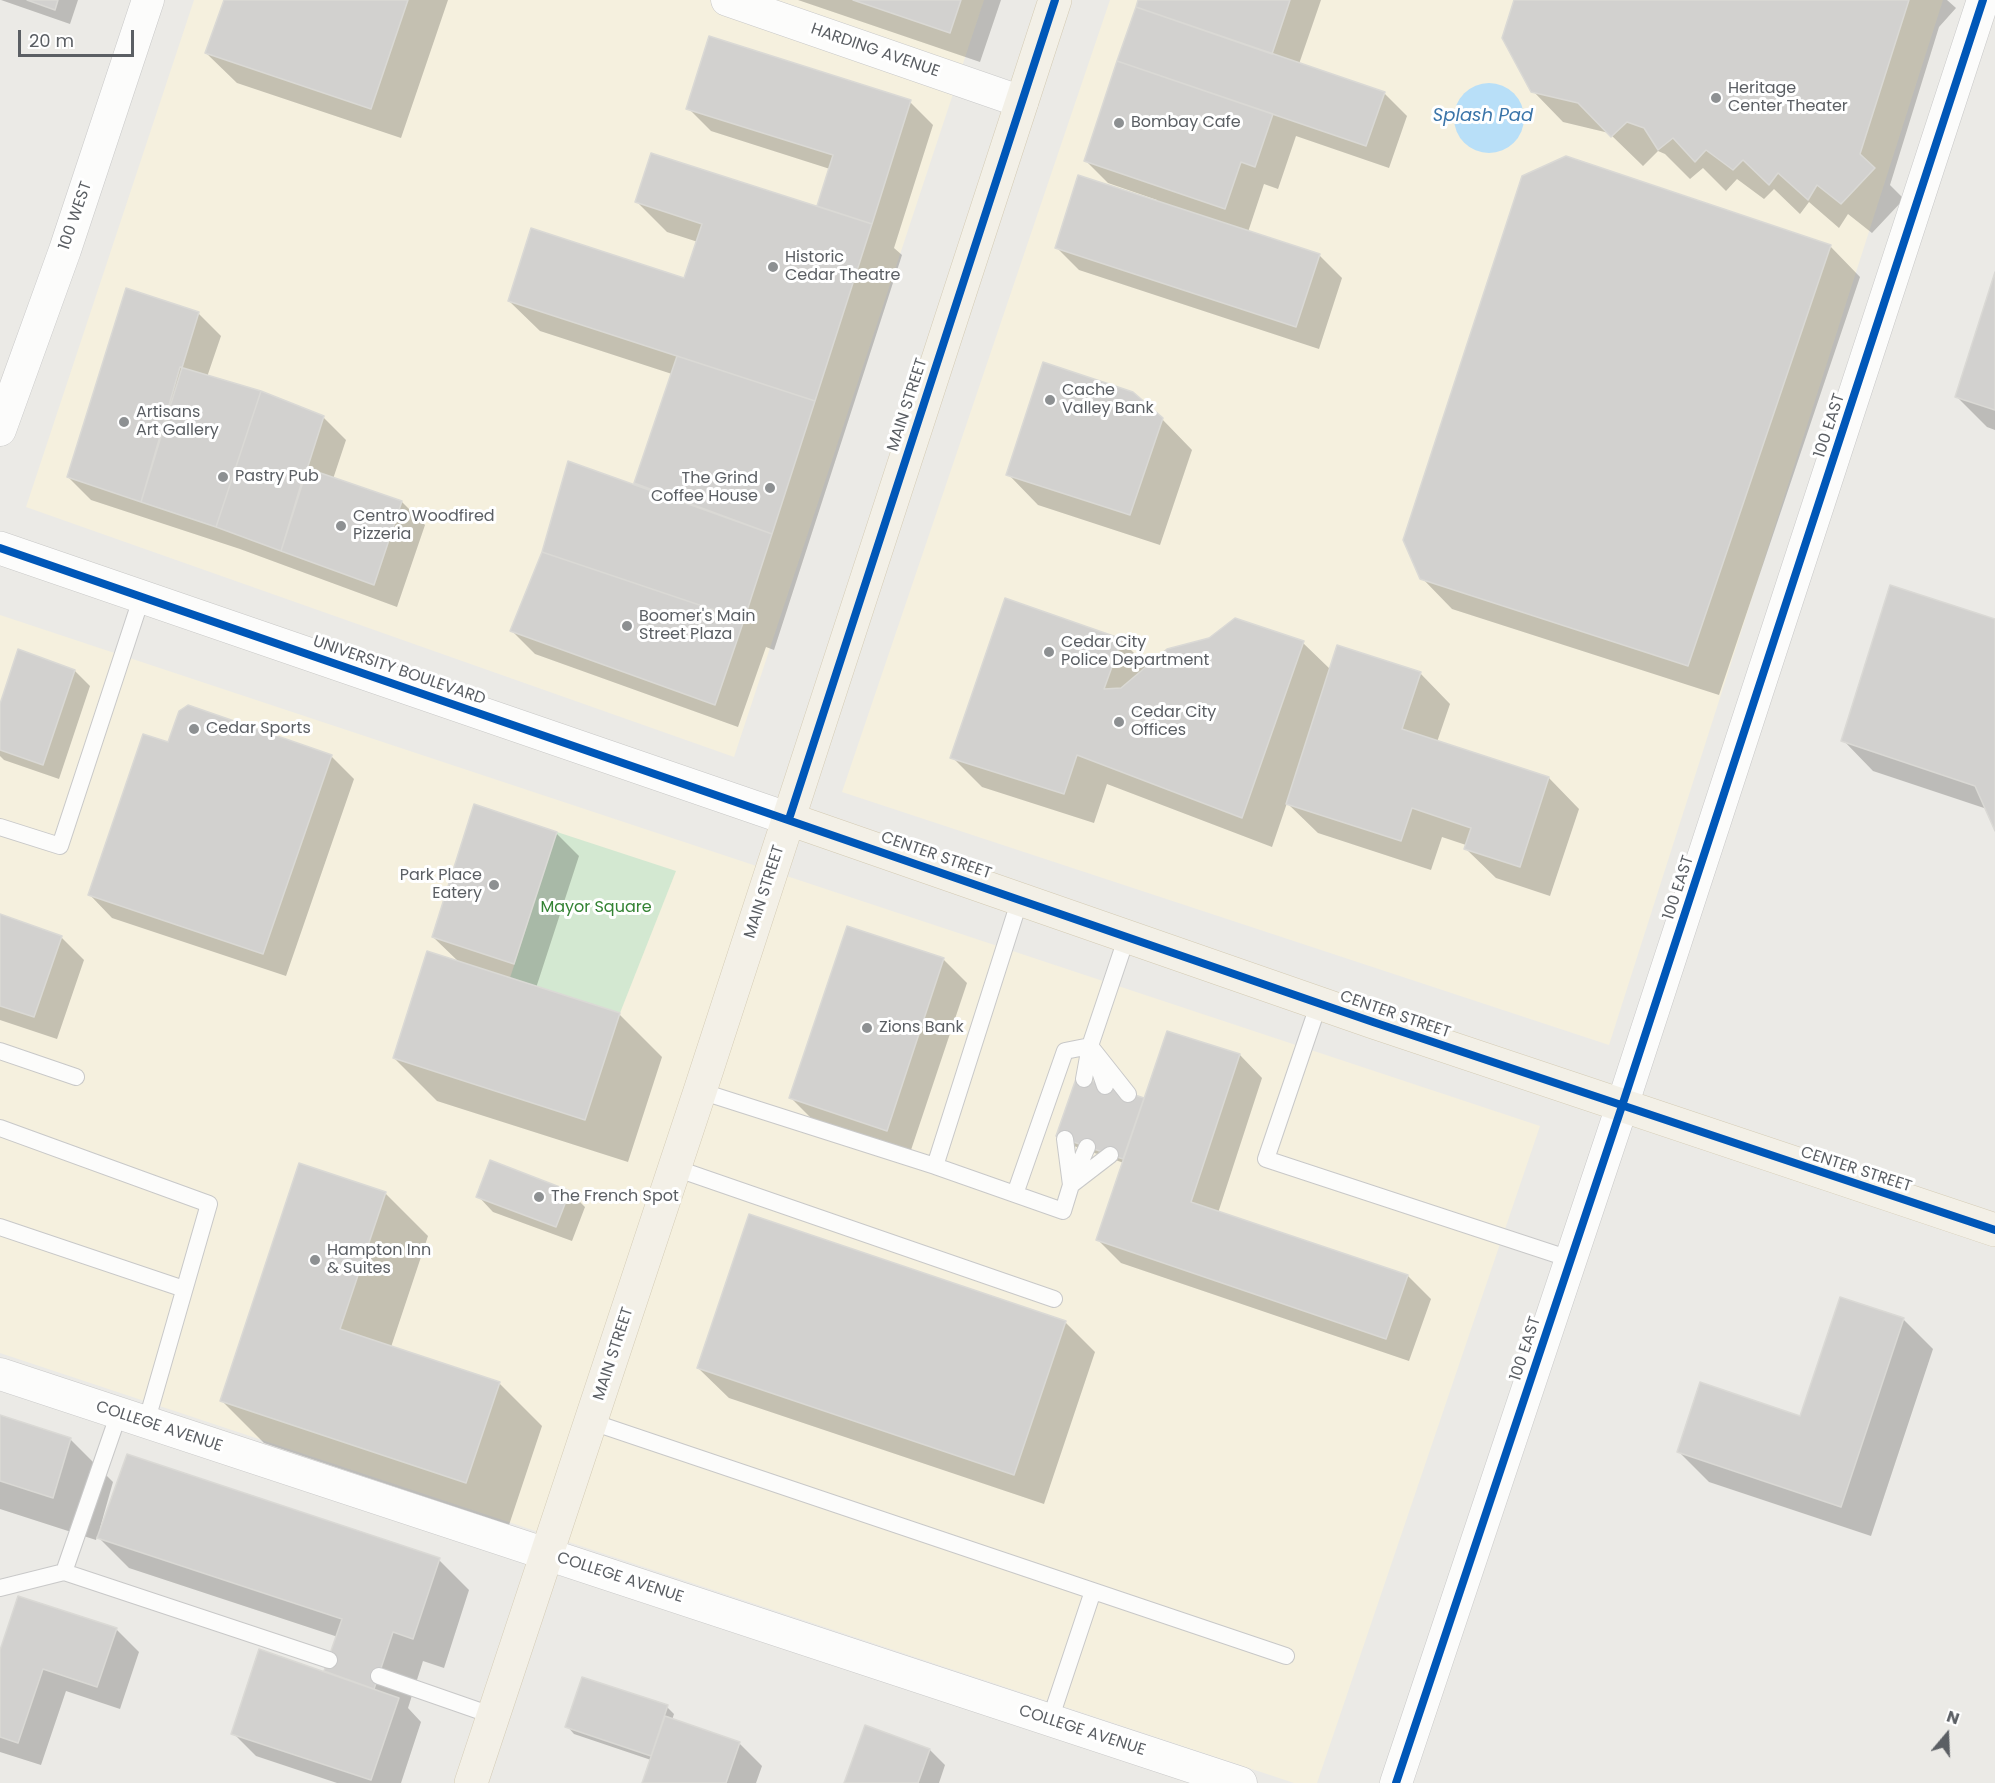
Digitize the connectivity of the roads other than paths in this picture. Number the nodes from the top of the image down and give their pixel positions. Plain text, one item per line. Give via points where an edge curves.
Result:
1 (148, 0) edge
2 (727, 0) edge
3 (1055, 0) edge
4 (1983, 0) edge
5 (1022, 102) junction
6 (0, 430) edge
7 (0, 548) edge
8 (142, 596) junction
9 (789, 819) junction
10 (0, 827) edge
11 (1020, 899) junction
12 (1127, 936) junction
13 (1319, 1003) junction
14 (1090, 1046) junction
15 (0, 1051) edge
16 (76, 1077) dead end
17 (1084, 1078) dead end
18 (1105, 1086) dead end
19 (700, 1091) junction
20 (1128, 1094) dead end
21 (1622, 1106) junction
22 (0, 1128) edge
23 (1065, 1139) dead end
24 (1087, 1147) dead end
25 (1110, 1155) dead end
26 (935, 1166) junction
27 (675, 1168) junction
28 (1071, 1185) junction
29 (1015, 1194) junction
30 (0, 1227) edge
31 (1995, 1230) edge
32 (1570, 1259) junction
33 (184, 1290) junction
34 (1054, 1299) dead end
35 (0, 1374) edge
36 (132, 1418) junction
37 (591, 1422) junction
38 (547, 1554) junction
39 (64, 1572) junction
40 (0, 1588) edge
41 (1093, 1591) junction
42 (1286, 1656) dead end
43 (329, 1660) dead end
44 (379, 1676) dead end
45 (494, 1716) junction
46 (1050, 1720) junction
47 (471, 1783) edge
48 (1241, 1783) edge
49 (1396, 1783) edge

1 - 6 street, 100 WEST
2 - 5 street, HARDING AVENUE
3 - 5 main road, MAIN STREET
4 - 21 street, 100 EAST
5 - 9 main road, MAIN STREET
7 - 8 main road, UNIVERSITY BOULEVARD
8 - 9 main road, UNIVERSITY BOULEVARD
8 - 10 lane via 60,846
9 - 11 main road, CENTER STREET
9 - 19 main road, MAIN STREET
11 - 12 main road, CENTER STREET
11 - 26 lane
12 - 13 main road, CENTER STREET
12 - 14 lane
13 - 21 main road, CENTER STREET
13 - 32 lane via 1266,1159
14 - 17 lane
14 - 18 lane
14 - 20 lane
14 - 29 lane via 1065,1051
15 - 16 lane
19 - 26 lane
19 - 27 main road, MAIN STREET
21 - 31 main road, CENTER STREET
21 - 32 street, 100 EAST
22 - 33 lane via 209,1204
23 - 28 lane
24 - 28 lane
25 - 28 lane
26 - 29 lane
27 - 34 lane
27 - 37 main road, MAIN STREET
28 - 29 lane via 1063,1211
30 - 33 lane
32 - 49 street, 100 EAST
33 - 36 lane
35 - 36 street, COLLEGE AVENUE
36 - 38 street, COLLEGE AVENUE
36 - 39 lane
37 - 38 main road, MAIN STREET
37 - 41 lane
38 - 45 main road, MAIN STREET
38 - 46 street, COLLEGE AVENUE
39 - 40 lane
39 - 43 lane
41 - 42 lane
41 - 46 lane
44 - 45 lane
45 - 47 main road, MAIN STREET
46 - 48 street, COLLEGE AVENUE

